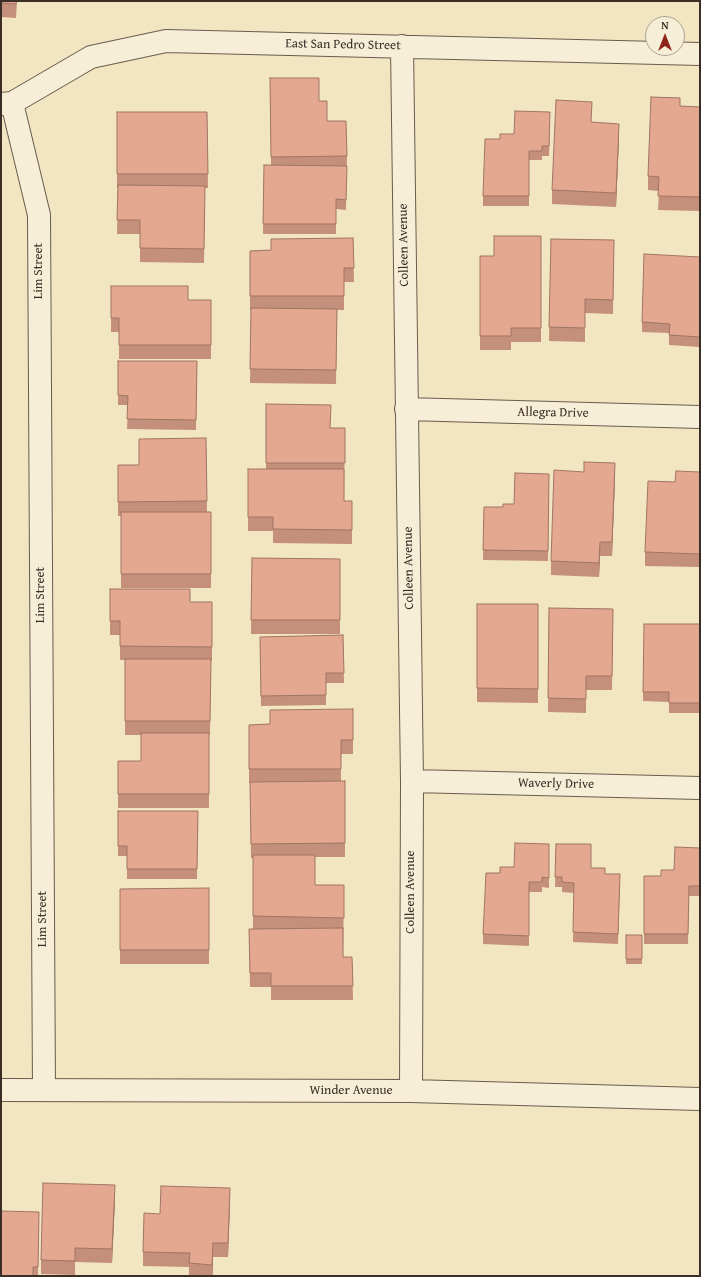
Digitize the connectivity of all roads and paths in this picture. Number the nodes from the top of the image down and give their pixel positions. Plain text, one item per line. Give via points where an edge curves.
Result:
1 (402, 46) junction
2 (700, 54) edge
3 (6, 104) edge
4 (406, 409) junction
5 (700, 417) edge
6 (412, 781) junction
7 (700, 788) edge
8 (1, 1090) edge
9 (44, 1090) junction
10 (411, 1091) junction
11 (700, 1099) edge

1 - 2 street, East San Pedro Street
1 - 3 street, East San Pedro Street via 166,41 91,57
1 - 4 street, Colleen Avenue
3 - 9 street, Lim Street via 39,215
4 - 5 street, Allegra Drive
4 - 6 street, Colleen Avenue
6 - 7 street, Waverly Drive
6 - 10 street, Colleen Avenue
8 - 9 street, Winder Avenue
9 - 10 street, Winder Avenue
10 - 11 street, Winder Avenue

